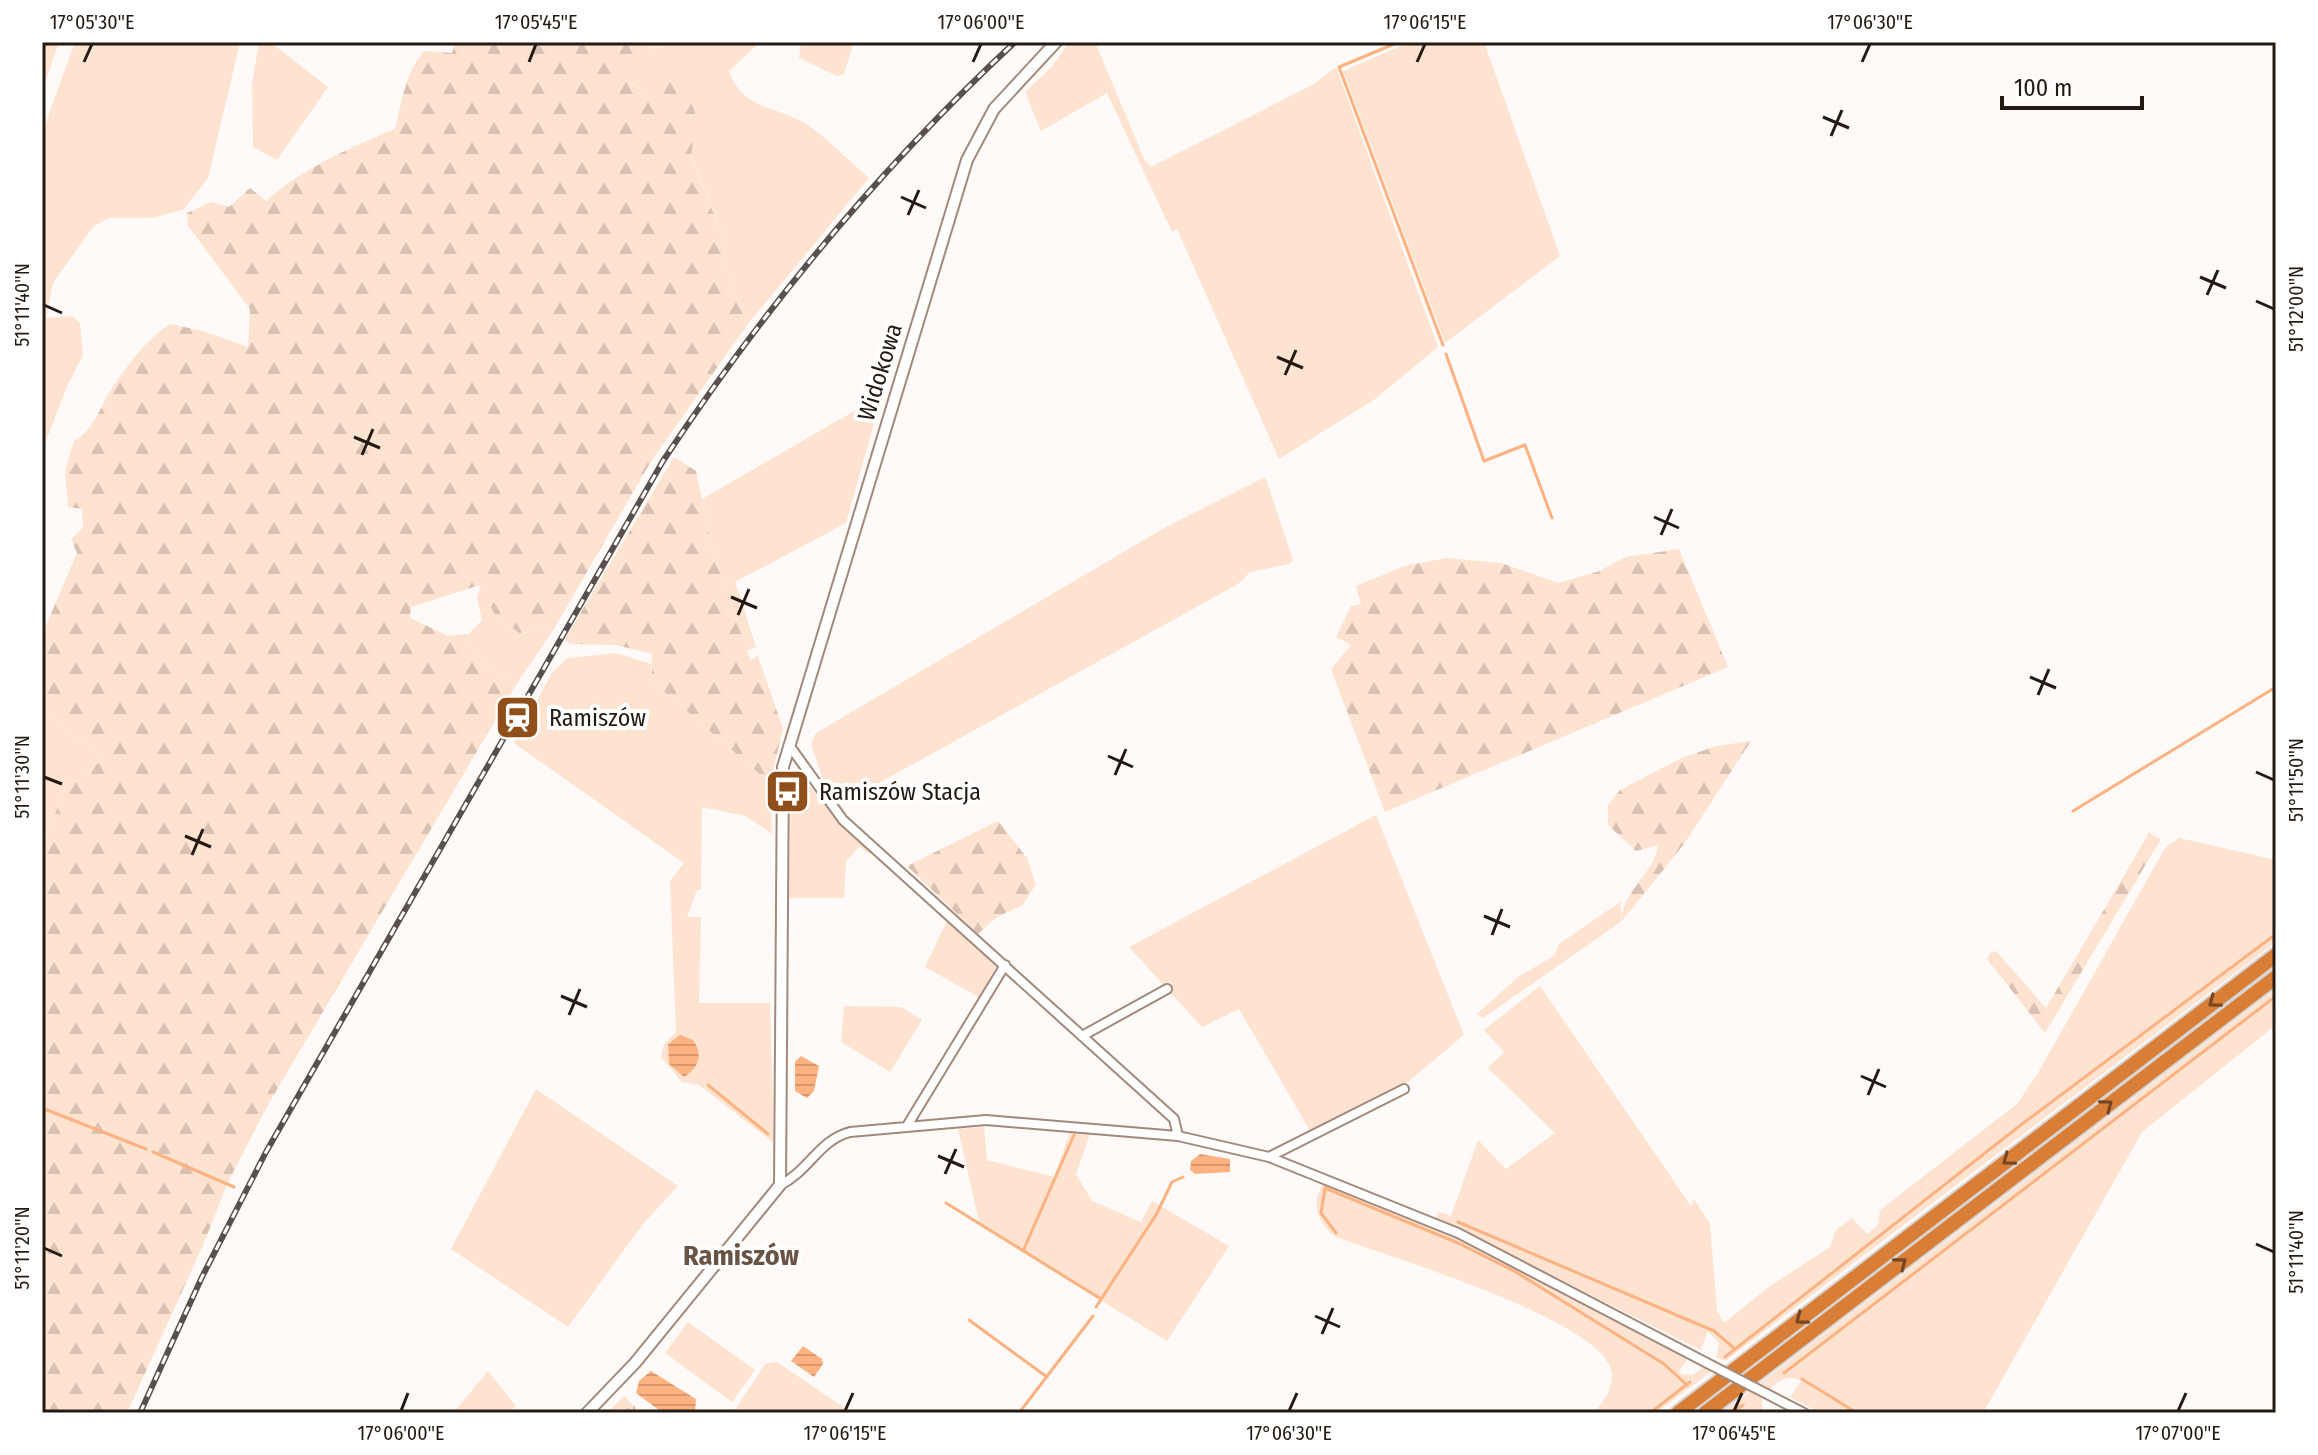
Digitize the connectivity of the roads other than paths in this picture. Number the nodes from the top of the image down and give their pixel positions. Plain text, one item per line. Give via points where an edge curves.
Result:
1 (1056, 42) edge
2 (789, 745) junction
3 (2276, 955) edge
4 (1005, 965) junction
5 (2276, 977) edge
6 (1167, 989) dead end
7 (1082, 1036) junction
8 (1404, 1089) dead end
9 (907, 1126) junction
10 (1178, 1136) junction
11 (1269, 1157) junction
12 (780, 1185) junction
13 (587, 1413) edge
14 (1678, 1413) edge
15 (1705, 1413) edge
16 (1804, 1413) edge

1 - 2 street, Widokowa via 994,109 967,160
2 - 4 street via 843,820
2 - 12 street, Widokowa via 781,800
3 -> 14 highway
4 - 7 street
4 - 9 street
15 -> 5 highway
6 - 7 street
7 - 10 street via 1174,1119
8 - 11 street
9 - 10 street via 986,1120
9 - 12 street via 838,1135 795,1178
10 - 11 street
11 - 16 street, bridge via 1458,1233
12 - 13 street via 635,1363

